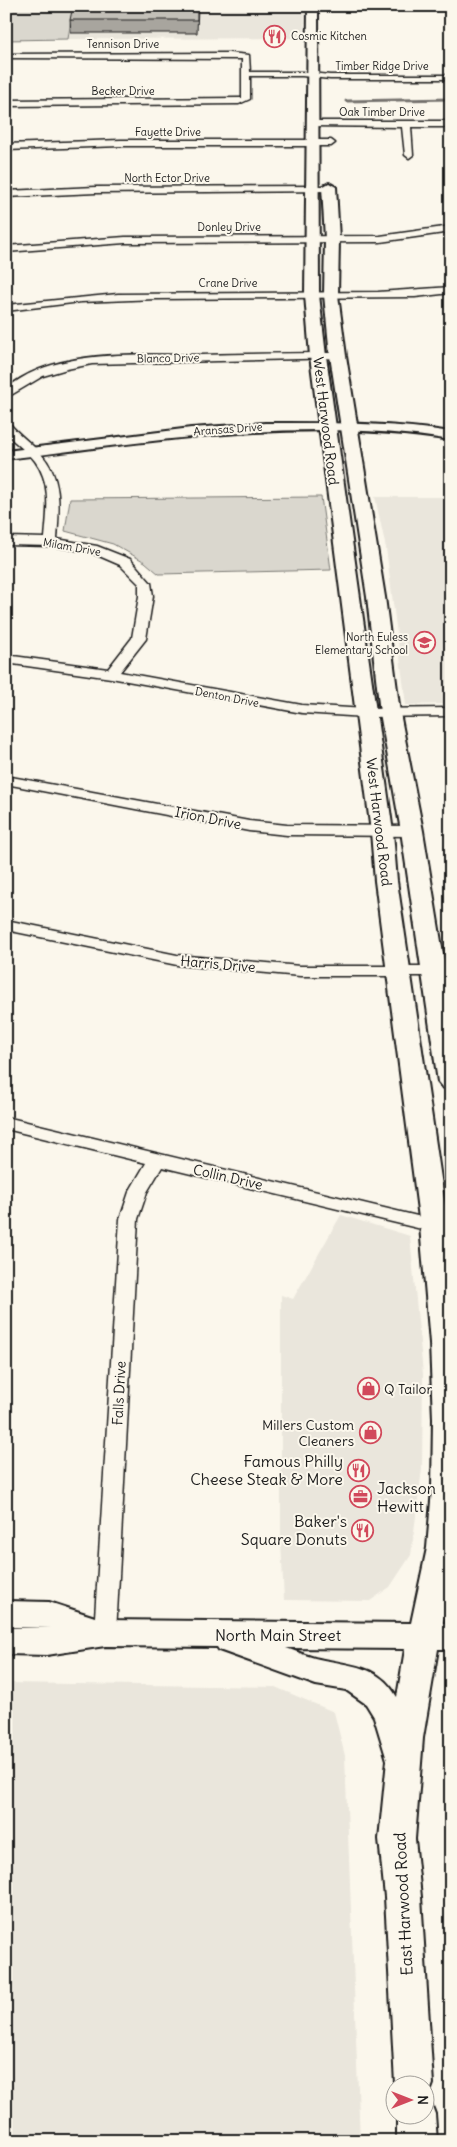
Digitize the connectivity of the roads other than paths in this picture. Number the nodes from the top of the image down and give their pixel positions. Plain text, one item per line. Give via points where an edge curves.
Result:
1 (313, 6) edge
2 (6, 56) edge
3 (246, 77) junction
4 (314, 77) junction
5 (451, 77) edge
6 (120, 90) dead end
7 (120, 102) junction
8 (6, 103) edge
9 (330, 119) junction
10 (314, 124) junction
11 (406, 124) junction
12 (451, 124) edge
13 (314, 143) junction
14 (330, 143) junction
15 (6, 147) edge
16 (409, 155) dead end
17 (330, 157) dead end
18 (330, 173) dead end
19 (313, 189) junction
20 (329, 189) junction
21 (6, 194) edge
22 (451, 230) edge
23 (313, 239) junction
24 (332, 239) junction
25 (6, 249) edge
26 (451, 290) edge
27 (312, 295) junction
28 (331, 295) junction
29 (6, 308) edge
30 (318, 356) junction
31 (338, 356) junction
32 (6, 395) edge
33 (6, 426) edge
34 (326, 426) junction
35 (350, 426) junction
36 (451, 436) edge
37 (31, 452) junction
38 (6, 455) edge
39 (6, 541) edge
40 (51, 542) junction
41 (352, 616) junction
42 (379, 616) junction
43 (6, 659) edge
44 (111, 674) junction
45 (451, 712) edge
46 (364, 713) junction
47 (390, 713) junction
48 (6, 780) edge
49 (412, 831) junction
50 (382, 832) junction
51 (6, 925) edge
52 (399, 971) junction
53 (434, 971) junction
54 (451, 1082) edge
55 (6, 1123) edge
56 (157, 1160) junction
57 (442, 1227) edge
58 (6, 1614) edge
59 (105, 1634) junction
60 (211, 1635) junction
61 (437, 1636) edge
62 (6, 1641) edge
63 (404, 1765) junction
64 (413, 2074) edge
65 (416, 2124) edge
66 (417, 2141) edge

1 - 4 main road, West Harwood Road via 318,20
2 - 3 street, Tennison Drive via 240,55 246,57
3 - 4 street, Timber Ridge Drive
3 - 7 street, Becker Drive via 246,99 239,101
4 - 5 street, Timber Ridge Drive
4 - 10 main road, West Harwood Road
6 - 7 street
7 - 8 street, Becker Drive
9 - 10 street, Oak Timber Drive
9 - 11 street, Oak Timber Drive
9 - 14 main road
10 - 13 main road, West Harwood Road
11 - 12 street, Oak Timber Drive
11 - 16 street
13 - 14 street, Fayette Drive
13 - 15 street, Fayette Drive via 121,143
13 - 19 main road, West Harwood Road
14 - 17 main road
18 - 20 main road, West Harwood Road
19 - 20 street, North Ector Drive
19 - 21 street, North Ector Drive via 68,190
19 - 23 main road, West Harwood Road
20 - 24 main road, West Harwood Road
22 - 24 street, Donley Drive via 400,237
23 - 24 street, Donley Drive
23 - 25 street, Donley Drive via 93,241
23 - 27 main road, West Harwood Road
24 - 28 main road, West Harwood Road
26 - 28 street, Crane Drive
27 - 28 street, Crane Drive
27 - 29 street, Crane Drive via 107,297
27 - 30 main road, West Harwood Road
28 - 31 main road, West Harwood Road
30 - 31 street, Blanco Drive
30 - 32 street, Blanco Drive via 99,359 42,373
30 - 34 main road, West Harwood Road
31 - 35 main road, West Harwood Road
33 - 37 street
34 - 35 street, Aransas Drive
34 - 37 street, Aransas Drive via 191,432
34 - 41 main road, West Harwood Road
35 - 36 street, Aransas Drive via 400,428
35 - 42 main road, West Harwood Road
37 - 38 street, Aransas Drive
37 - 40 street via 51,480 54,494
39 - 40 street, Milam Drive
40 - 44 street, Milam Drive via 111,555 125,562 145,583 139,640
41 - 42 main road
41 - 46 main road, West Harwood Road
42 - 47 main road, West Harwood Road
43 - 44 street, Denton Drive
44 - 46 street, Denton Drive via 275,706
45 - 47 street, Denton Drive
46 - 47 street, Denton Drive
46 - 50 main road, West Harwood Road
47 - 49 main road, West Harwood Road
48 - 50 street, Irion Drive via 249,826
49 - 50 street, Irion Drive
49 - 53 main road, West Harwood Road
50 - 52 main road, West Harwood Road
51 - 52 street, Harris Drive via 177,960 300,971
52 - 53 street, Harris Drive
52 - 57 main road, West Harwood Road
53 - 54 main road, West Harwood Road
55 - 56 street, Collin Drive
56 - 57 street, Collin Drive
56 - 59 street, Falls Drive via 138,1192 129,1219
57 - 61 main road, West Harwood Road via 448,1464
58 - 59 main road, North Main Street via 48,1614
59 - 60 main road, North Main Street
59 - 62 main road, North Main Street via 47,1642
60 - 61 main road, North Main Street
60 - 63 main road via 315,1671 354,1678 378,1694 390,1716
61 - 63 main road, East Harwood Road via 406,1738
63 - 64 main road, East Harwood Road via 398,1839
65 - 66 main road

